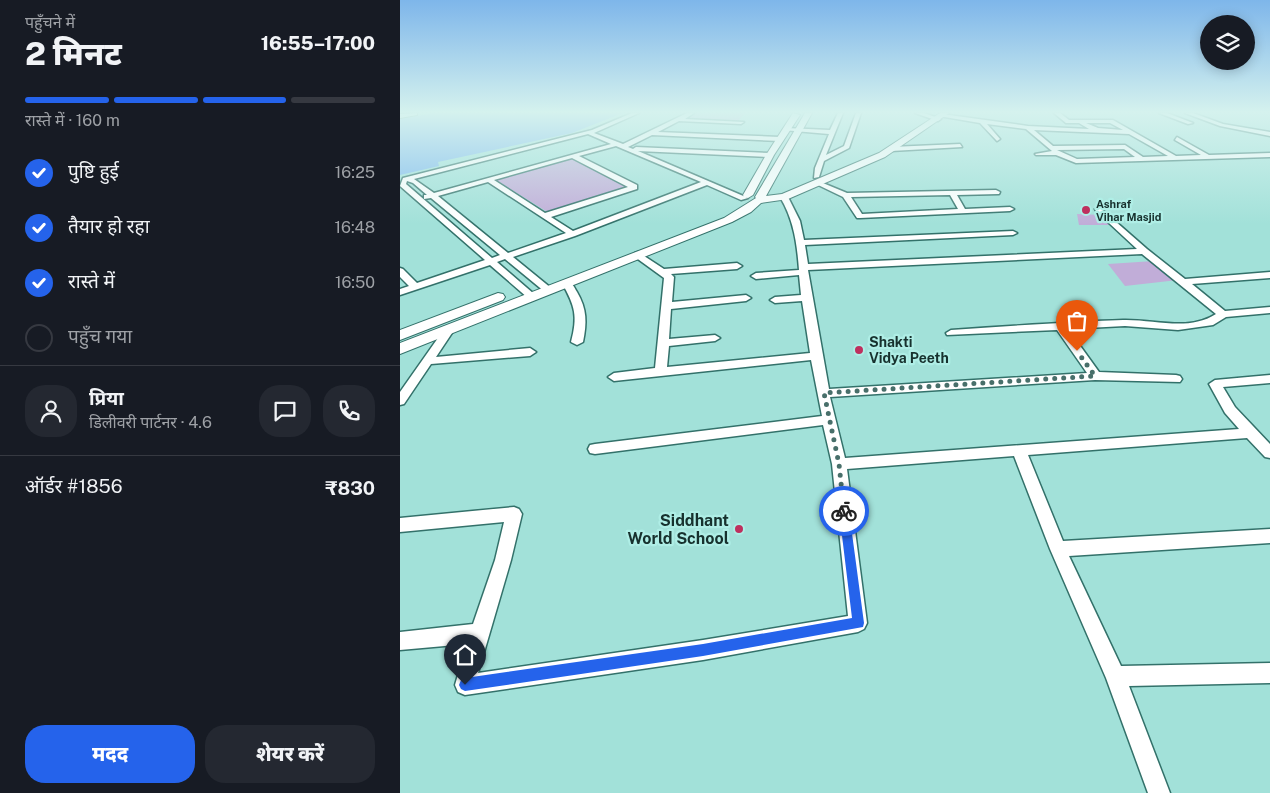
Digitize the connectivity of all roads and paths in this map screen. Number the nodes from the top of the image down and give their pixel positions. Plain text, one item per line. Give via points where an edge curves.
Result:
1 (518, 150) edge
2 (598, 150) edge
3 (658, 150) edge
4 (773, 150) edge
5 (788, 150) edge
6 (825, 150) edge
7 (844, 150) edge
8 (889, 150) edge
9 (1053, 150) edge
10 (1129, 150) edge
11 (1161, 150) edge
12 (1196, 150) edge
13 (631, 151) edge
14 (1057, 153) junction
15 (1038, 154) dead end
16 (770, 155) junction
17 (1270, 155) edge
18 (573, 156) junction
19 (1210, 158) junction
20 (1177, 159) junction
21 (821, 160) junction
22 (1143, 160) junction
23 (402, 180) edge
24 (489, 180) junction
25 (817, 180) junction
26 (705, 183) junction
27 (996, 192) dead end
28 (952, 193) junction
29 (846, 195) junction
30 (433, 196) junction
31 (784, 197) junction
32 (420, 199) junction
33 (752, 199) junction
34 (1099, 208) dead end
35 (1010, 209) dead end
36 (963, 211) junction
37 (546, 216) junction
38 (572, 234) junction
39 (1013, 234) dead end
40 (801, 244) junction
41 (1144, 251) junction
42 (638, 255) junction
43 (507, 256) junction
44 (492, 261) junction
45 (737, 266) dead end
46 (804, 270) junction
47 (400, 271) edge
48 (664, 272) junction
49 (1270, 275) edge
50 (756, 276) dead end
51 (1183, 282) junction
52 (567, 283) junction
53 (544, 286) junction
54 (415, 287) junction
55 (400, 292) edge
56 (527, 292) junction
57 (746, 298) dead end
58 (806, 298) junction
59 (775, 300) dead end
60 (666, 306) junction
61 (1270, 310) edge
62 (1224, 314) junction
63 (1060, 326) junction
64 (449, 330) junction
65 (951, 333) dead end
66 (400, 335) edge
67 (716, 338) dead end
68 (577, 342) dead end
69 (664, 343) junction
70 (400, 349) edge
71 (530, 352) dead end
72 (817, 356) junction
73 (428, 362) junction
74 (662, 371) junction
75 (1095, 376) junction
76 (614, 377) dead end
77 (1270, 378) edge
78 (1176, 379) dead end
79 (824, 393) junction
80 (400, 400) edge
81 (829, 420) junction
82 (1250, 434) junction
83 (595, 449) dead end
84 (1019, 451) junction
85 (1270, 453) edge
86 (839, 464) junction
87 (400, 525) edge
88 (1270, 536) edge
89 (1058, 549) junction
90 (479, 633) junction
91 (400, 641) edge
92 (1270, 673) edge
93 (1115, 676) junction
94 (1159, 793) edge

1 - 23 street
2 - 18 street
3 - 16 street
4 - 16 street
5 - 33 street
6 - 21 street
7 - 21 street
8 - 25 street via 850,170
9 - 14 street
10 - 22 street
11 - 20 street
12 - 19 street
13 - 26 street
14 - 15 street
14 - 22 street via 1076,161
16 - 33 street
17 - 19 street
18 - 24 street
18 - 37 street via 634,187
19 - 20 street
20 - 22 street
21 - 25 street
23 - 30 street via 415,181
23 - 32 street via 402,184
24 - 30 street
24 - 37 street
25 - 29 street
25 - 31 street
26 - 33 street
26 - 38 street
27 - 28 street
28 - 29 street
28 - 36 street
29 - 36 street via 860,216
30 - 32 street
30 - 43 street
31 - 33 street
31 - 40 street via 792,208
32 - 44 street
33 - 42 street via 748,210 728,220
33 - 53 street
34 - 41 street
35 - 36 street
37 - 38 street
38 - 43 street
39 - 40 street
40 - 46 street
41 - 46 street
41 - 51 street
42 - 48 street
42 - 52 street
43 - 44 street
43 - 53 street
44 - 54 street
44 - 56 street
45 - 48 street
46 - 50 street
46 - 58 street
47 - 54 street
48 - 60 street via 669,277
49 - 51 street
51 - 62 street
52 - 53 street
52 - 68 street via 581,307 582,323
53 - 56 street
54 - 55 street
56 - 64 street
56 - 66 street
57 - 60 street
58 - 59 street
58 - 72 street
60 - 69 street
61 - 62 street
62 - 63 street via 1209,323 1178,327 1124,323
63 - 65 street
63 - 75 street
64 - 70 street
64 - 73 street
67 - 69 street
69 - 74 street
71 - 73 street
72 - 74 street
72 - 79 street
73 - 80 street
74 - 76 street
75 - 78 street
75 - 79 street
77 - 82 street via 1215,384 1230,410
79 - 81 street
81 - 83 street
81 - 86 street
82 - 84 street
82 - 85 street
84 - 86 street
84 - 89 street
86 - 90 street via 858,623 694,652 465,685
87 - 90 street via 514,514
88 - 89 street
89 - 93 street
90 - 91 street
92 - 93 street
93 - 94 street

